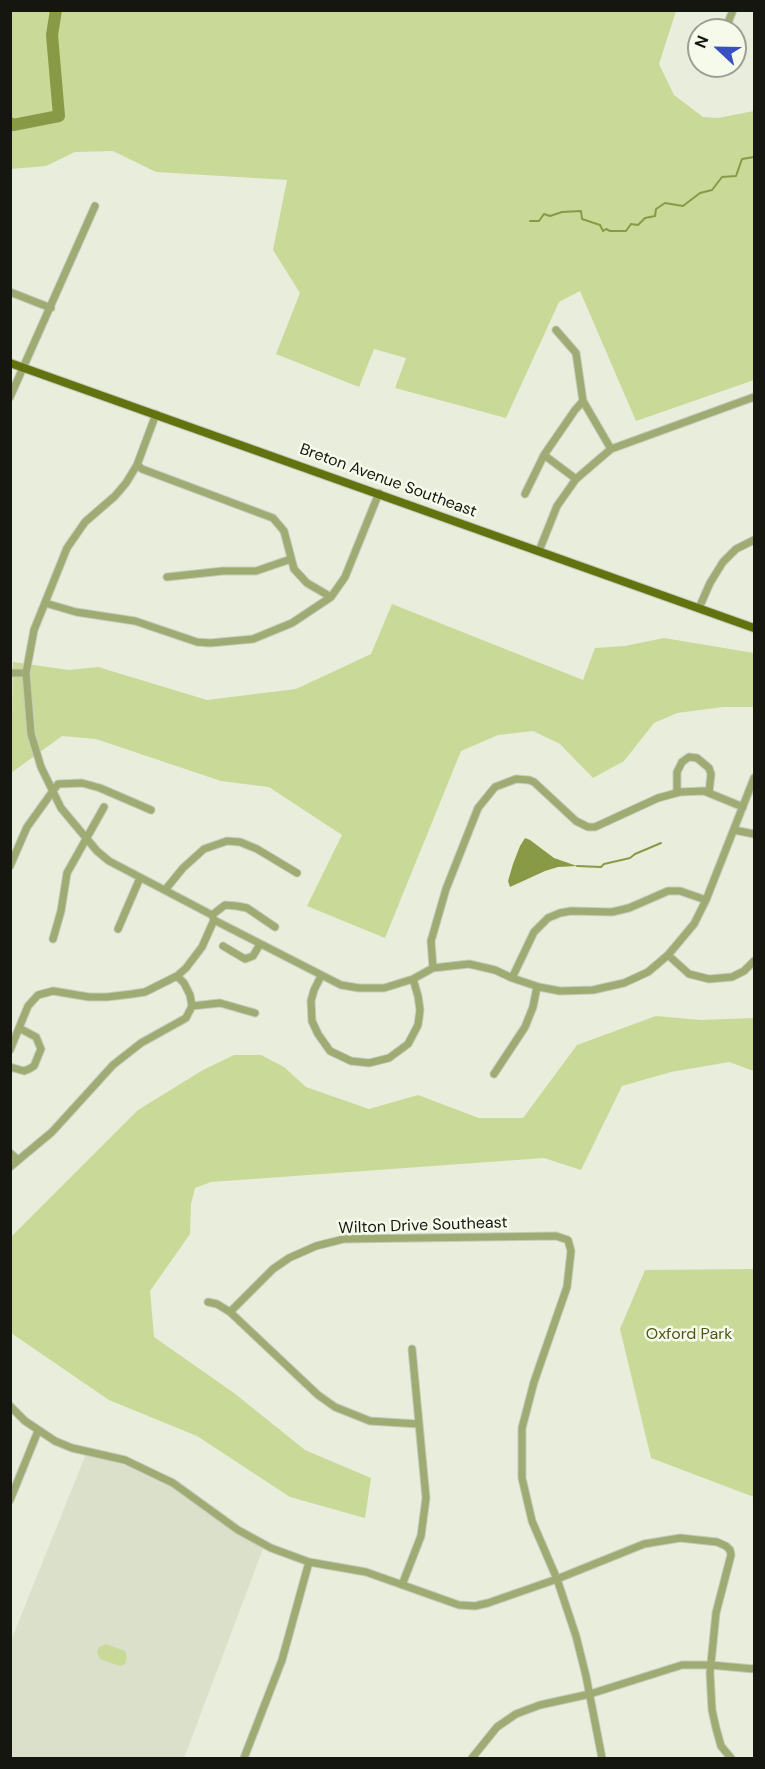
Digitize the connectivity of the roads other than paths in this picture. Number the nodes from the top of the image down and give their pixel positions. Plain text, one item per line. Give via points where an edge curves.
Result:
1 (95, 206) dead end
2 (10, 292) edge
3 (51, 308) junction
4 (556, 330) dead end
5 (10, 363) edge
6 (23, 367) junction
7 (10, 397) edge
8 (754, 397) edge
9 (583, 401) junction
10 (156, 414) junction
11 (611, 449) junction
12 (544, 455) junction
13 (137, 465) junction
14 (576, 479) junction
15 (378, 493) junction
16 (525, 494) dead end
17 (754, 540) edge
18 (539, 550) junction
19 (291, 559) junction
20 (167, 577) dead end
21 (332, 597) junction
22 (45, 603) junction
23 (699, 608) junction
24 (754, 628) edge
25 (10, 673) edge
26 (26, 673) junction
27 (754, 778) edge
28 (53, 793) junction
29 (677, 793) junction
30 (709, 793) junction
31 (104, 807) dead end
32 (743, 807) junction
33 (151, 810) dead end
34 (734, 830) junction
35 (754, 834) edge
36 (87, 840) junction
37 (10, 866) edge
38 (297, 873) dead end
39 (140, 878) junction
40 (165, 890) junction
41 (706, 900) junction
42 (213, 918) junction
43 (275, 927) dead end
44 (118, 929) dead end
45 (53, 939) dead end
46 (260, 944) junction
47 (223, 946) dead end
48 (668, 956) junction
49 (754, 961) edge
50 (433, 968) junction
51 (177, 976) junction
52 (321, 976) junction
53 (512, 978) junction
54 (412, 980) junction
55 (537, 987) junction
56 (192, 1006) junction
57 (255, 1013) dead end
58 (19, 1028) junction
59 (10, 1050) edge
60 (10, 1067) edge
61 (494, 1074) dead end
62 (10, 1153) edge
63 (18, 1160) junction
64 (10, 1167) edge
65 (208, 1302) dead end
66 (230, 1312) junction
67 (412, 1349) dead end
68 (10, 1406) edge
69 (418, 1424) junction
70 (38, 1431) junction
71 (10, 1500) edge
72 (309, 1562) junction
73 (557, 1579) junction
74 (402, 1585) junction
75 (710, 1665) junction
76 (754, 1669) edge
77 (590, 1694) junction
78 (244, 1758) edge
79 (472, 1758) edge
80 (602, 1758) edge
81 (732, 1758) edge

1 - 3 street
2 - 3 street
3 - 6 street
4 - 9 street via 576,353
5 - 6 main road, Breton Avenue Southeast
6 - 7 street
6 - 10 main road, Breton Avenue Southeast
8 - 11 street
9 - 11 street
9 - 12 street
10 - 13 street
10 - 15 main road, Breton Avenue Southeast
11 - 14 street
12 - 14 street
12 - 16 street
13 - 19 street via 273,518 284,531
13 - 22 street via 115,496 75,535
14 - 18 street via 557,507
15 - 18 main road, Breton Avenue Southeast
15 - 21 street via 345,577
17 - 23 street via 736,549 723,562
18 - 23 main road, Breton Avenue Southeast
19 - 20 street via 256,571
19 - 21 street via 300,577
21 - 22 street via 292,623 253,639 210,643 179,638 135,621
22 - 26 street via 34,630
23 - 24 main road, Breton Avenue Southeast
25 - 26 street
26 - 28 street via 31,734
27 - 32 street
28 - 33 street via 58,784 82,783
28 - 36 street
28 - 37 street via 27,827
29 - 30 street
29 - 30 street via 677,772 689,757 709,768
29 - 50 street via 588,827 529,780 516,779 492,789 478,808 446,890 430,941
30 - 32 street
31 - 36 street
32 - 34 street
34 - 35 street
34 - 41 street
36 - 39 street via 109,861
36 - 45 street via 67,873
38 - 40 street via 257,849 227,841 204,849
39 - 40 street
39 - 44 street
40 - 42 street
41 - 48 street via 694,924
41 - 53 street via 668,891 612,912 560,913 548,918 534,932
42 - 43 street via 225,905 237,906 247,908
42 - 46 street
42 - 51 street via 202,947
46 - 47 street via 253,956 244,959
46 - 52 street
48 - 49 street via 689,974 709,979 732,977
48 - 55 street via 648,972 624,983 593,990
50 - 53 street via 469,964
50 - 54 street
51 - 56 street via 190,995
51 - 58 street via 145,992 107,998 45,992 33,1000
52 - 54 street via 359,988 384,988
52 - 54 street via 311,1001 312,1021 318,1034 330,1051 351,1061 369,1063 389,1058 408,1044 418,1025 420,1010
53 - 55 street
55 - 61 street via 525,1027
56 - 57 street via 220,1003
56 - 63 street via 186,1018 141,1043 113,1065 52,1132
58 - 59 street
58 - 60 street via 36,1037 41,1048 30,1069
62 - 63 street
63 - 64 street
65 - 66 street
66 - 69 street via 335,1407 370,1421
66 - 73 street, Wilton Drive Southeast via 289,1258 344,1239 556,1236 568,1240 572,1251 567,1287 522,1428 524,1490 532,1521
67 - 69 street
68 - 70 street
69 - 74 street via 425,1517
70 - 71 street
70 - 72 street via 72,1448 149,1470 254,1539
72 - 74 street via 366,1572
72 - 78 street via 282,1660
73 - 74 street via 474,1606 446,1602
73 - 75 street via 664,1539 717,1542 731,1555 716,1613
73 - 77 street
75 - 76 street
75 - 77 street via 659,1670
75 - 81 street via 716,1728 721,1746
77 - 79 street via 516,1714 497,1727
77 - 80 street

